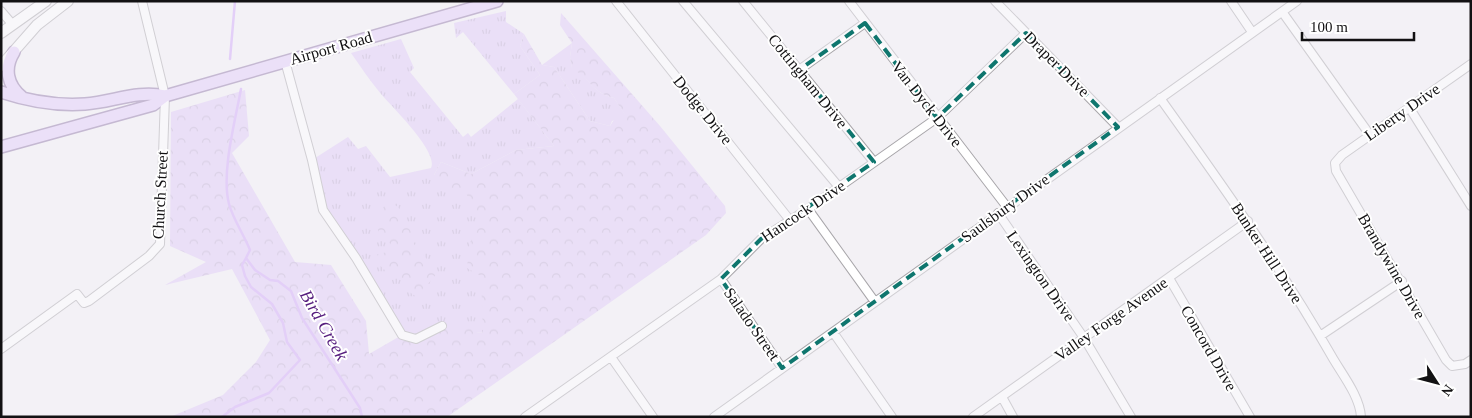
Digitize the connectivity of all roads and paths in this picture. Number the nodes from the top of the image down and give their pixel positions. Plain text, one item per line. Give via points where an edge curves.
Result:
1 (46, 1) edge
2 (68, 1) edge
3 (142, 1) edge
4 (497, 1) edge
5 (616, 1) edge
6 (683, 1) edge
7 (742, 1) edge
8 (849, 1) edge
9 (995, 1) edge
10 (1231, 1) edge
11 (1297, 1) edge
12 (1, 11) edge
13 (1283, 13) junction
14 (865, 23) junction
15 (13, 25) junction
16 (1252, 32) junction
17 (1, 33) edge
18 (1026, 33) junction
19 (14, 52) junction
20 (285, 61) junction
21 (1471, 64) edge
22 (1, 66) edge
23 (799, 70) junction
24 (1, 92) edge
25 (165, 96) junction
26 (1160, 98) junction
27 (26, 99) junction
28 (1409, 107) junction
29 (937, 118) junction
30 (1118, 126) junction
31 (1370, 135) junction
32 (1, 147) edge
33 (874, 162) junction
34 (1335, 163) joint
35 (839, 187) junction
36 (1471, 206) edge
37 (1007, 207) junction
38 (808, 209) junction
39 (998, 213) junction
40 (790, 219) junction
41 (1248, 221) junction
42 (1169, 278) junction
43 (721, 279) junction
44 (1402, 281) junction
45 (875, 302) junction
46 (442, 326) dead end
47 (833, 332) junction
48 (1320, 336) junction
49 (1084, 338) junction
50 (1, 349) edge
51 (610, 357) junction
52 (1471, 360) edge
53 (782, 368) junction
54 (1002, 397) junction
55 (536, 410) junction
56 (525, 417) edge
57 (540, 417) edge
58 (654, 417) edge
59 (714, 417) edge
60 (892, 417) edge
61 (973, 417) edge
62 (1013, 417) edge
63 (1131, 417) edge
64 (1250, 417) edge
65 (1361, 417) edge

1 - 15 main road
2 - 19 main road via 37,25
3 - 25 street
4 - 20 main road, Airport Road
5 - 40 street, Dodge Drive
6 - 35 street
7 - 23 street, Cottingham Drive
8 - 14 street, Van Dyck Drive
9 - 18 street, Draper Drive
10 - 16 street
11 - 13 street, Saulsbury Drive
12 - 15 street
13 - 16 street, Saulsbury Drive
13 - 31 street
14 - 23 street
14 - 29 street, Van Dyck Drive
15 - 17 main road
16 - 26 street, Saulsbury Drive
18 - 29 street, Hancock Drive
18 - 30 street, Draper Drive
19 - 22 main road
19 - 27 main road via 8,68 9,79 14,89
20 - 25 main road, Airport Road
20 - 46 street via 323,210 402,335 416,339
21 - 28 street, Liberty Drive
23 - 33 street, Cottingham Drive
24 - 27 main road, Airport Road
25 - 27 main road, Airport Road via 139,94 85,104
25 - 32 main road, Airport Road via 153,105
25 - 50 street, Church Street via 160,244 89,301 84,303 77,294
26 - 30 street, Saulsbury Drive
26 - 41 street, Bunker Hill Drive
28 - 31 street, Liberty Drive
28 - 36 street
29 - 33 street, Hancock Drive
29 - 37 street, Van Dyck Drive
30 - 37 street, Saulsbury Drive
31 - 34 street, Liberty Drive
33 - 35 street, Hancock Drive
34 - 44 street, Brandywine Drive via 1336,171
35 - 38 street, Hancock Drive
37 - 39 street, Saulsbury Drive
38 - 40 street, Hancock Drive
38 - 45 street
39 - 45 street, Saulsbury Drive
39 - 49 street, Lexington Drive
40 - 43 street, Hancock Drive via 761,239
41 - 42 street, Valley Forge Avenue
41 - 48 street, Bunker Hill Drive
42 - 49 street, Valley Forge Avenue
42 - 64 street, Concord Drive
43 - 51 street, Hancock Drive
43 - 53 street, Salado Street
44 - 48 street
44 - 52 street, Brandywine Drive via 1440,351 1452,366
45 - 47 street, Saulsbury Drive
47 - 53 street, Saulsbury Drive
47 - 60 street
48 - 65 street, Bunker Hill Drive via 1356,398
49 - 54 street, Valley Forge Avenue
49 - 63 street, Lexington Drive
51 - 55 street, Hancock Drive
51 - 58 street
53 - 59 street, Saulsbury Drive
54 - 61 street, Valley Forge Avenue
54 - 62 street
55 - 56 street, Hancock Drive
55 - 57 street

